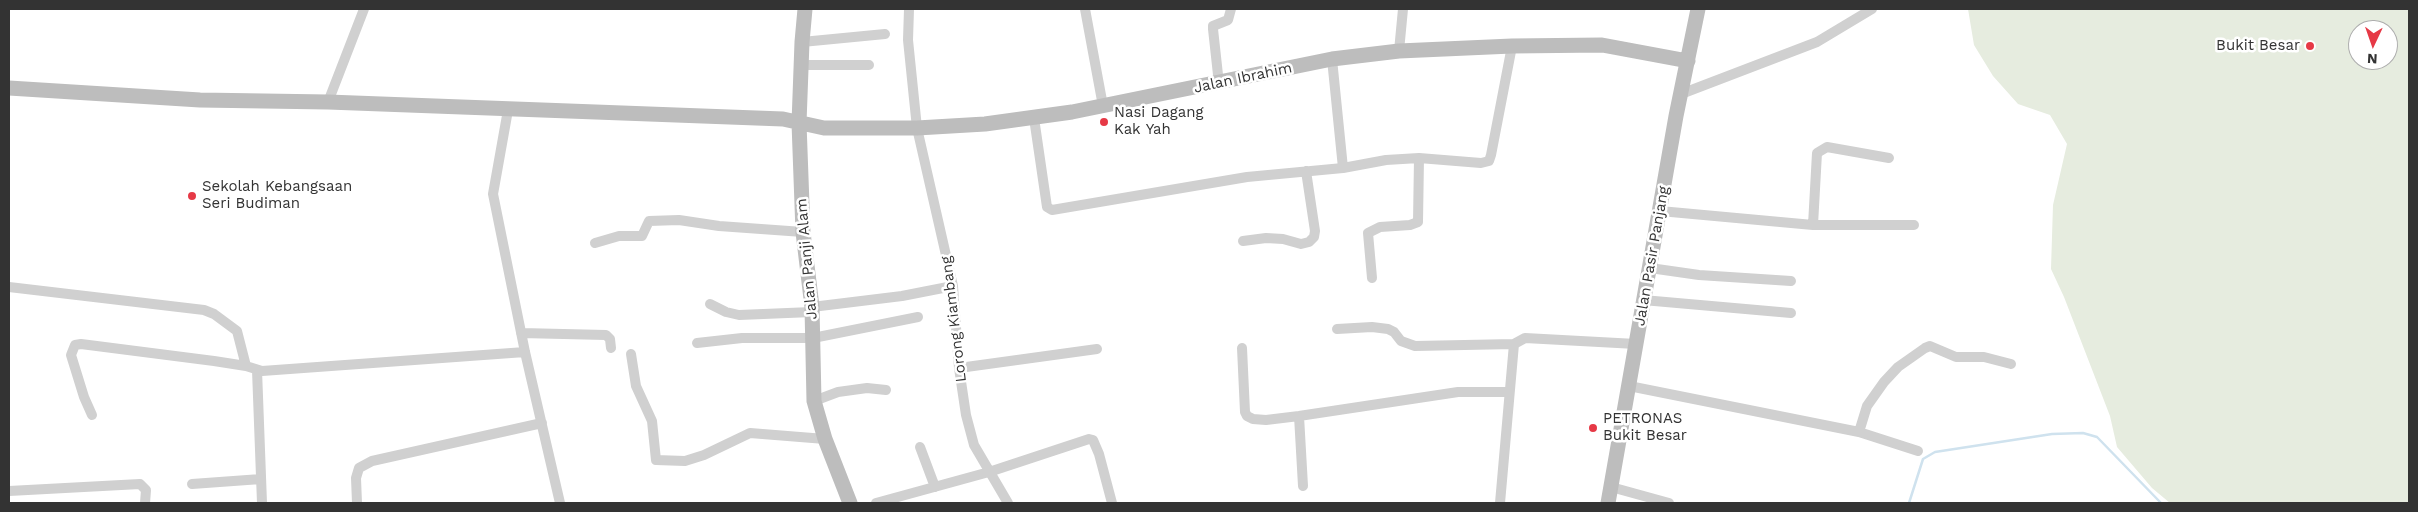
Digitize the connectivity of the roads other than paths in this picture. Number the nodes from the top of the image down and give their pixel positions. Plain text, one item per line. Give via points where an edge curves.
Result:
1 (364, 9) edge
2 (806, 9) edge
3 (909, 9) edge
4 (1086, 9) edge
5 (1231, 9) edge
6 (1402, 9) edge
7 (1698, 9) edge
8 (1872, 9) edge
9 (886, 34) dead end
10 (802, 42) junction
11 (1512, 46) junction
12 (1399, 51) junction
13 (1332, 59) junction
14 (1688, 61) junction
15 (801, 65) junction
16 (869, 65) dead end
17 (1219, 84) junction
18 (13, 89) edge
19 (1680, 94) junction
20 (328, 102) junction
21 (1103, 106) junction
22 (508, 110) junction
23 (1034, 118) junction
24 (799, 124) junction
25 (918, 128) junction
26 (1419, 158) junction
27 (1889, 158) dead end
28 (1343, 168) junction
29 (1306, 171) junction
30 (1660, 211) junction
31 (1813, 225) junction
32 (1914, 225) dead end
33 (803, 232) junction
34 (1243, 241) dead end
35 (595, 243) dead end
36 (1650, 268) junction
37 (1372, 278) dead end
38 (1791, 281) dead end
39 (953, 286) junction
40 (12, 287) edge
41 (1644, 300) junction
42 (710, 304) dead end
43 (812, 309) junction
44 (1791, 313) dead end
45 (918, 317) dead end
46 (1337, 329) dead end
47 (521, 333) junction
48 (813, 338) junction
49 (697, 343) dead end
50 (1514, 344) junction
51 (1636, 344) junction
52 (611, 348) dead end
53 (1097, 348) dead end
54 (1242, 348) dead end
55 (525, 352) junction
56 (631, 354) dead end
57 (2011, 364) dead end
58 (246, 366) junction
59 (959, 368) junction
60 (257, 370) junction
61 (1629, 386) junction
62 (886, 390) dead end
63 (1509, 392) junction
64 (814, 401) junction
65 (92, 416) dead end
66 (1299, 416) junction
67 (542, 422) junction
68 (1859, 432) junction
69 (825, 439) junction
70 (920, 447) dead end
71 (1918, 451) dead end
72 (989, 472) junction
73 (261, 479) junction
74 (192, 484) dead end
75 (1303, 486) dead end
76 (1611, 487) junction
77 (935, 488) junction
78 (10, 491) edge
79 (145, 503) edge
80 (262, 503) edge
81 (357, 503) edge
82 (560, 503) edge
83 (850, 503) edge
84 (876, 503) edge
85 (1008, 503) edge
86 (1112, 503) edge
87 (1500, 503) edge
88 (1608, 503) edge
89 (1669, 503) edge

1 - 20 street
2 - 10 main road, Jalan Panji Alam
3 - 25 street, Lorong Kiambang via 908,40
4 - 21 street
5 - 17 street via 1228,20 1213,29
6 - 12 street
7 - 14 main road, Jalan Pasir Panjang
8 - 19 street via 1817,42
9 - 10 street
10 - 15 main road, Jalan Panji Alam
11 - 12 main road, Jalan Ibrahim
11 - 14 main road, Jalan Ibrahim via 1602,44
11 - 26 street via 1489,161
12 - 13 main road, Jalan Ibrahim
13 - 17 main road, Jalan Ibrahim
13 - 28 street
14 - 19 main road, Jalan Pasir Panjang
15 - 16 street
15 - 24 main road, Jalan Panji Alam
17 - 21 main road, Jalan Ibrahim
18 - 20 main road, Jalan Ibrahim via 200,100
19 - 30 main road, Jalan Pasir Panjang
20 - 22 main road, Jalan Ibrahim
21 - 23 main road, Jalan Ibrahim
22 - 24 main road, Jalan Ibrahim via 783,119
22 - 47 street via 493,194
23 - 25 main road, Jalan Ibrahim
23 - 29 street via 1049,210 1247,177
24 - 25 main road, Jalan Ibrahim via 824,128
24 - 33 main road, Jalan Panji Alam
25 - 39 street, Lorong Kiambang
26 - 28 street
26 - 37 street via 1418,222 1380,227 1368,233
27 - 31 street via 1827,147 1817,153
28 - 29 street
29 - 34 street via 1314,237 1301,244 1266,238
30 - 31 street
30 - 36 main road, Jalan Pasir Panjang
31 - 32 street
33 - 35 street via 679,220 649,221 642,236 618,236
33 - 43 main road, Jalan Panji Alam
36 - 38 street
36 - 41 main road, Jalan Pasir Panjang
39 - 43 street
39 - 59 street, Lorong Kiambang
40 - 58 street via 214,314 237,331
41 - 44 street
41 - 51 main road, Jalan Pasir Panjang
42 - 43 street via 738,315
43 - 48 main road, Jalan Panji Alam
45 - 48 street
46 - 50 street via 1388,329 1401,341 1415,346
47 - 52 street via 606,335 610,338
47 - 55 street
48 - 49 street via 742,338
48 - 64 main road, Jalan Panji Alam
50 - 51 street via 1525,338
50 - 63 street
51 - 61 main road, Jalan Pasir Panjang
53 - 59 street
54 - 66 street via 1246,416 1266,420
55 - 60 street
55 - 67 street
56 - 69 street via 636,386 652,421 656,460 685,461 750,432
57 - 68 street via 1984,357 1956,357 1930,346 1925,348 1898,367 1884,382 1867,406
58 - 60 street
58 - 65 street via 75,345 71,355
59 - 72 street, Lorong Kiambang via 972,438
60 - 73 street
61 - 68 street
61 - 76 main road, Jalan Pasir Panjang
62 - 64 street via 867,388 838,392
63 - 66 street via 1458,392
63 - 87 street
64 - 69 main road, Jalan Panji Alam
66 - 75 street
67 - 81 street via 372,462 359,468
67 - 82 street
68 - 71 street
69 - 83 main road, Jalan Panji Alam
70 - 77 street
72 - 77 street
72 - 85 street, Lorong Kiambang
72 - 86 street via 1093,440
73 - 74 street
73 - 80 street
76 - 88 main road, Jalan Pasir Panjang
76 - 89 street
77 - 84 street
78 - 79 street via 140,484 146,490

